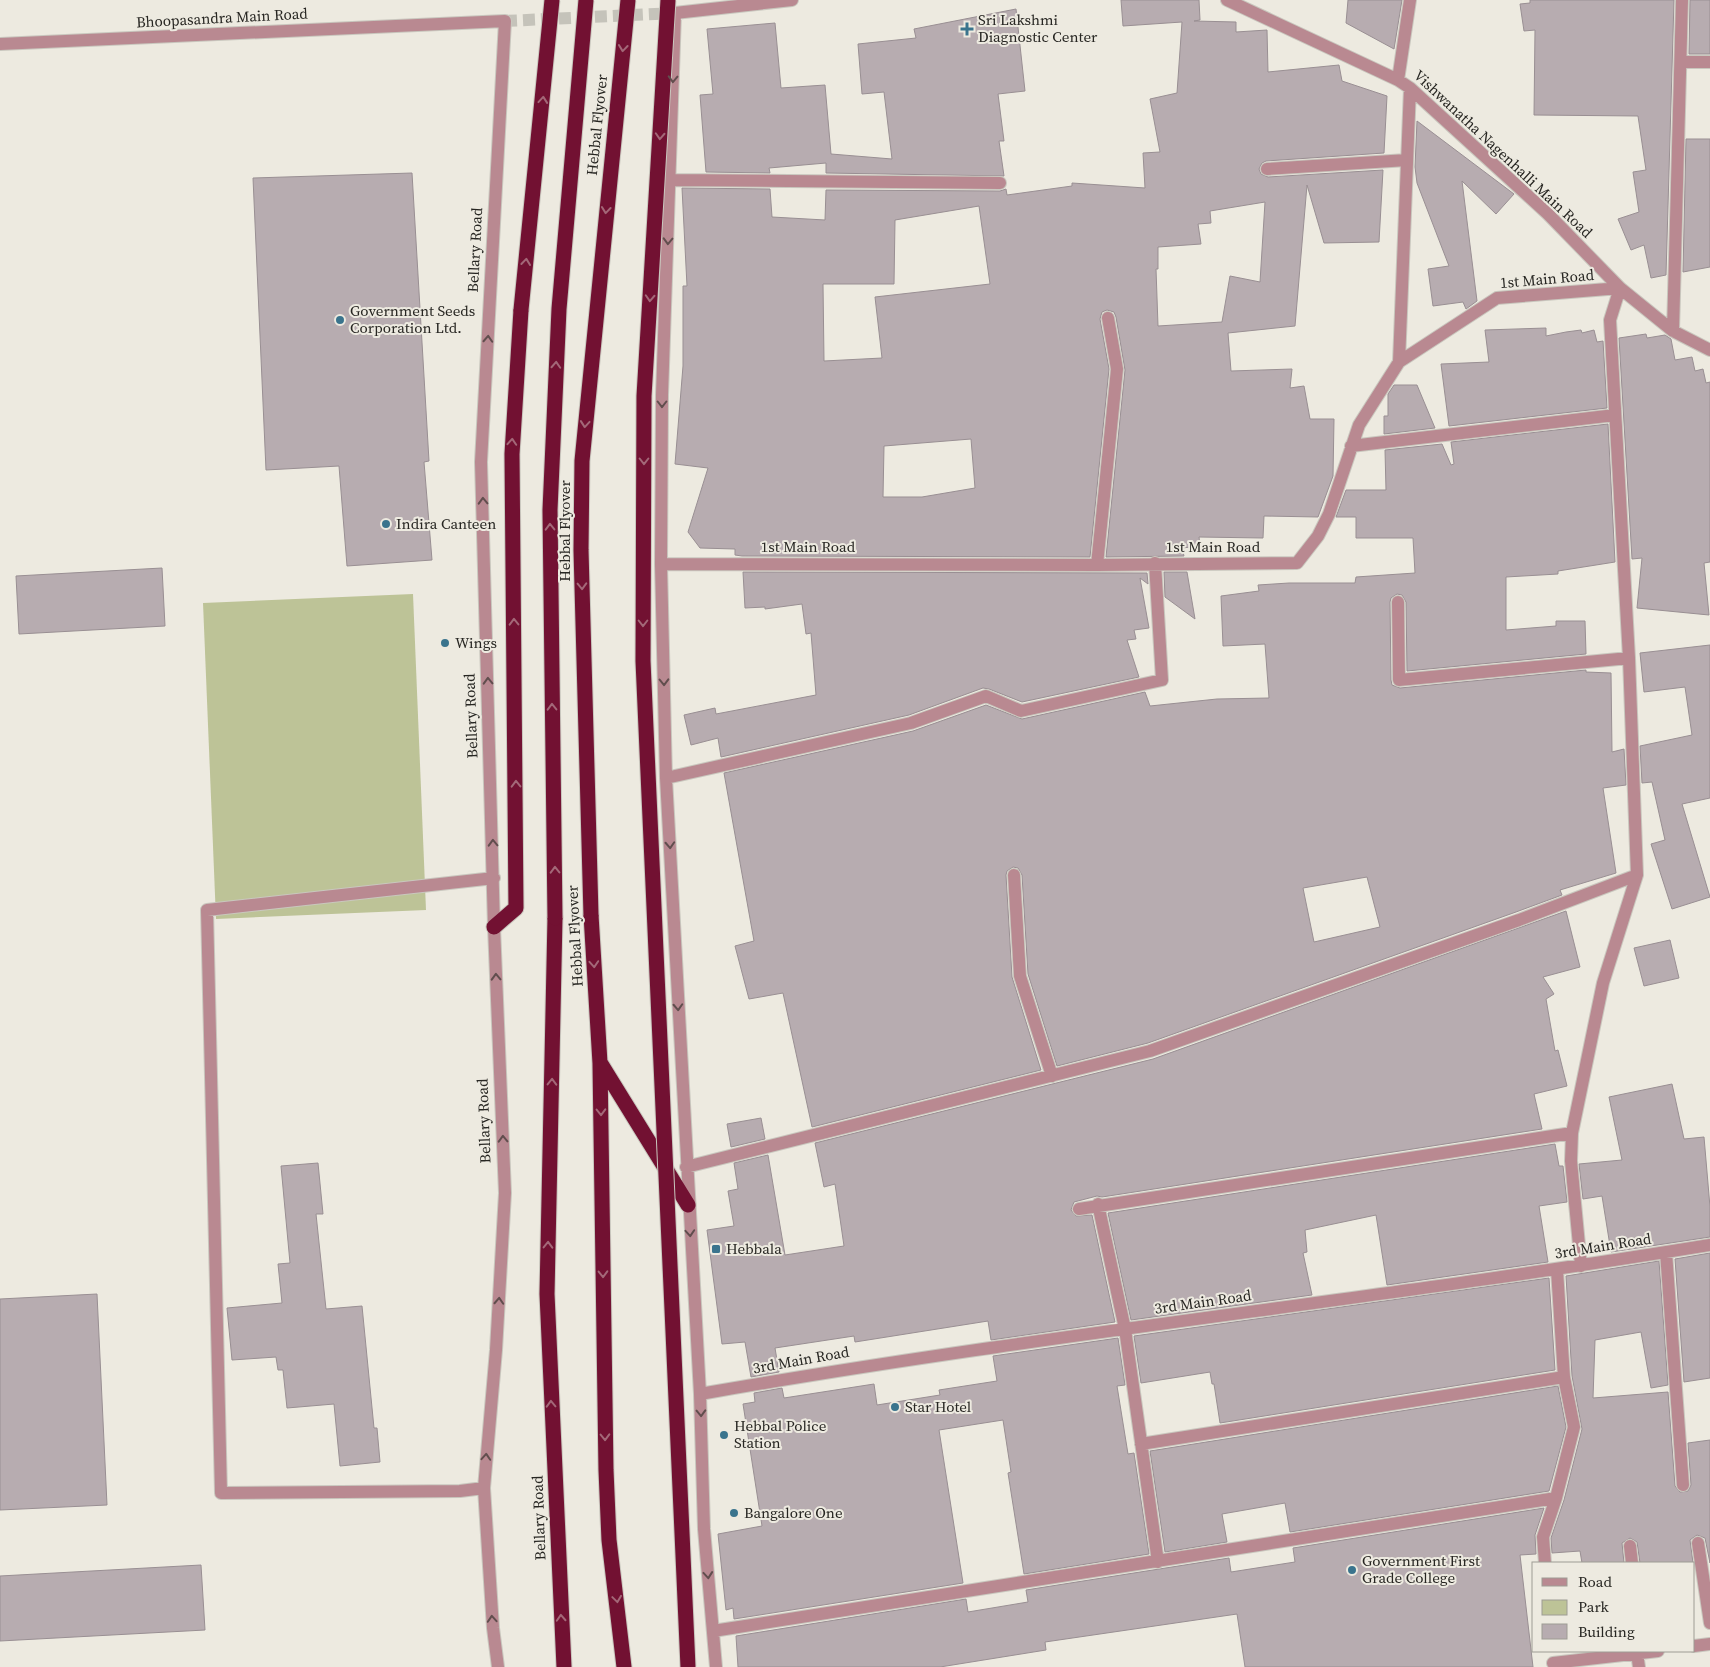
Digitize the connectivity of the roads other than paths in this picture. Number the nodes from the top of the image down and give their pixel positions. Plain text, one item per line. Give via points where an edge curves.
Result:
1 (552, 0) edge
2 (586, 0) edge
3 (628, 0) edge
4 (792, 0) edge
5 (1227, 0) edge
6 (1410, 0) edge
7 (1682, 0) edge
8 (672, 6) edge
9 (505, 21) joint
10 (0, 44) edge
11 (1681, 62) junction
12 (1710, 62) edge
13 (1398, 80) junction
14 (1410, 88) junction
15 (1406, 160) junction
16 (1267, 169) dead end
17 (670, 180) junction
18 (1000, 183) dead end
19 (1620, 288) junction
20 (1108, 318) dead end
21 (1673, 330) junction
22 (1710, 350) edge
23 (1399, 362) junction
24 (1615, 415) junction
25 (1351, 446) junction
26 (1155, 563) junction
27 (662, 564) junction
28 (1098, 565) junction
29 (1398, 602) dead end
30 (1629, 658) junction
31 (666, 778) junction
32 (1014, 875) dead end
33 (1637, 875) junction
34 (494, 878) junction
35 (556, 918) joint
36 (494, 927) junction
37 (600, 1063) junction
38 (1052, 1076) junction
39 (1572, 1133) junction
40 (686, 1167) junction
41 (688, 1204) junction
42 (1098, 1204) junction
43 (1079, 1209) dead end
44 (1710, 1245) edge
45 (1666, 1252) junction
46 (1581, 1266) junction
47 (1557, 1270) junction
48 (1125, 1329) junction
49 (1564, 1377) junction
50 (700, 1394) junction
51 (1141, 1444) junction
52 (1683, 1485) dead end
53 (484, 1488) junction
54 (1556, 1498) junction
55 (1698, 1543) dead end
56 (1630, 1546) dead end
57 (1158, 1562) junction
58 (1545, 1562) edge
59 (1632, 1562) edge
60 (1710, 1623) edge
61 (713, 1631) junction
62 (1710, 1644) edge
63 (1695, 1646) edge
64 (1640, 1652) edge
65 (1553, 1660) edge
66 (498, 1667) edge
67 (564, 1667) edge
68 (624, 1667) edge
69 (688, 1667) edge
70 (716, 1667) edge
71 (1639, 1667) edge

36 -> 1 highway, bridge via 516,908 512,454 521,310
35 -> 2 highway, Hebbal Flyover, bridge via 550,510 559,309
3 -> 37 highway, Hebbal Flyover, bridge via 582,462 581,550 591,916
4 - 8 street
5 - 13 street, Vishwanatha Nagenhalli Main Road
6 - 13 street
7 - 11 street
8 -> 17 street
8 -> 69 highway, bridge via 644,396 643,661
9 - 10 street, Bhoopasandra Main Road
34 -> 9 street, Bellary Road via 481,462
11 - 12 street
11 - 21 street
13 - 14 street, Vishwanatha Nagenhalli Main Road
14 - 15 street
14 - 19 street, Vishwanatha Nagenhalli Main Road via 1548,214
15 - 16 street
15 - 23 street
17 - 18 street
17 -> 27 street via 662,395
19 - 21 street, Vishwanatha Nagenhalli Main Road
19 - 23 street, 1st Main Road via 1497,298
19 - 24 street via 1610,320
20 - 28 street via 1116,369
21 - 22 street, Vishwanatha Nagenhalli Main Road
23 - 25 street, 1st Main Road via 1359,425
24 - 25 street
24 - 30 street
25 - 26 street, 1st Main Road via 1318,536 1297,563
26 - 28 street, 1st Main Road
26 - 31 street via 1162,680 1021,711 986,696 911,722
27 - 28 street, 1st Main Road
27 -> 31 street
29 - 30 street via 1399,680
30 - 33 street
31 -> 40 street
32 - 38 street via 1020,976
33 - 38 street via 1150,1051
33 - 39 street via 1603,983
34 - 36 street, Bellary Road
34 - 53 street via 207,910 221,1492 460,1491
67 -> 35 highway, Bellary Road via 547,1294
53 -> 36 street, Bellary Road via 505,1193
37 - 41 highway
37 -> 68 highway via 606,1470 609,1540
38 - 40 street
39 - 42 street
39 - 46 street via 1571,1161
40 - 41 street
41 -> 50 street
42 - 43 street
42 - 48 street
44 - 45 street, 3rd Main Road
45 - 46 street, 3rd Main Road
45 - 52 street
46 - 47 street, 3rd Main Road
47 - 48 street, 3rd Main Road
47 - 49 street
48 - 50 street, 3rd Main Road via 841,1369
48 - 51 street
49 - 51 street
49 - 54 street via 1574,1427
50 -> 61 street via 704,1529
51 - 57 street
66 -> 53 street, Bellary Road via 492,1628
54 - 57 street
54 - 58 street via 1543,1538
55 - 60 street
56 - 59 street
57 - 61 street
61 - 70 street
62 - 63 street
64 - 65 street
64 - 71 street

